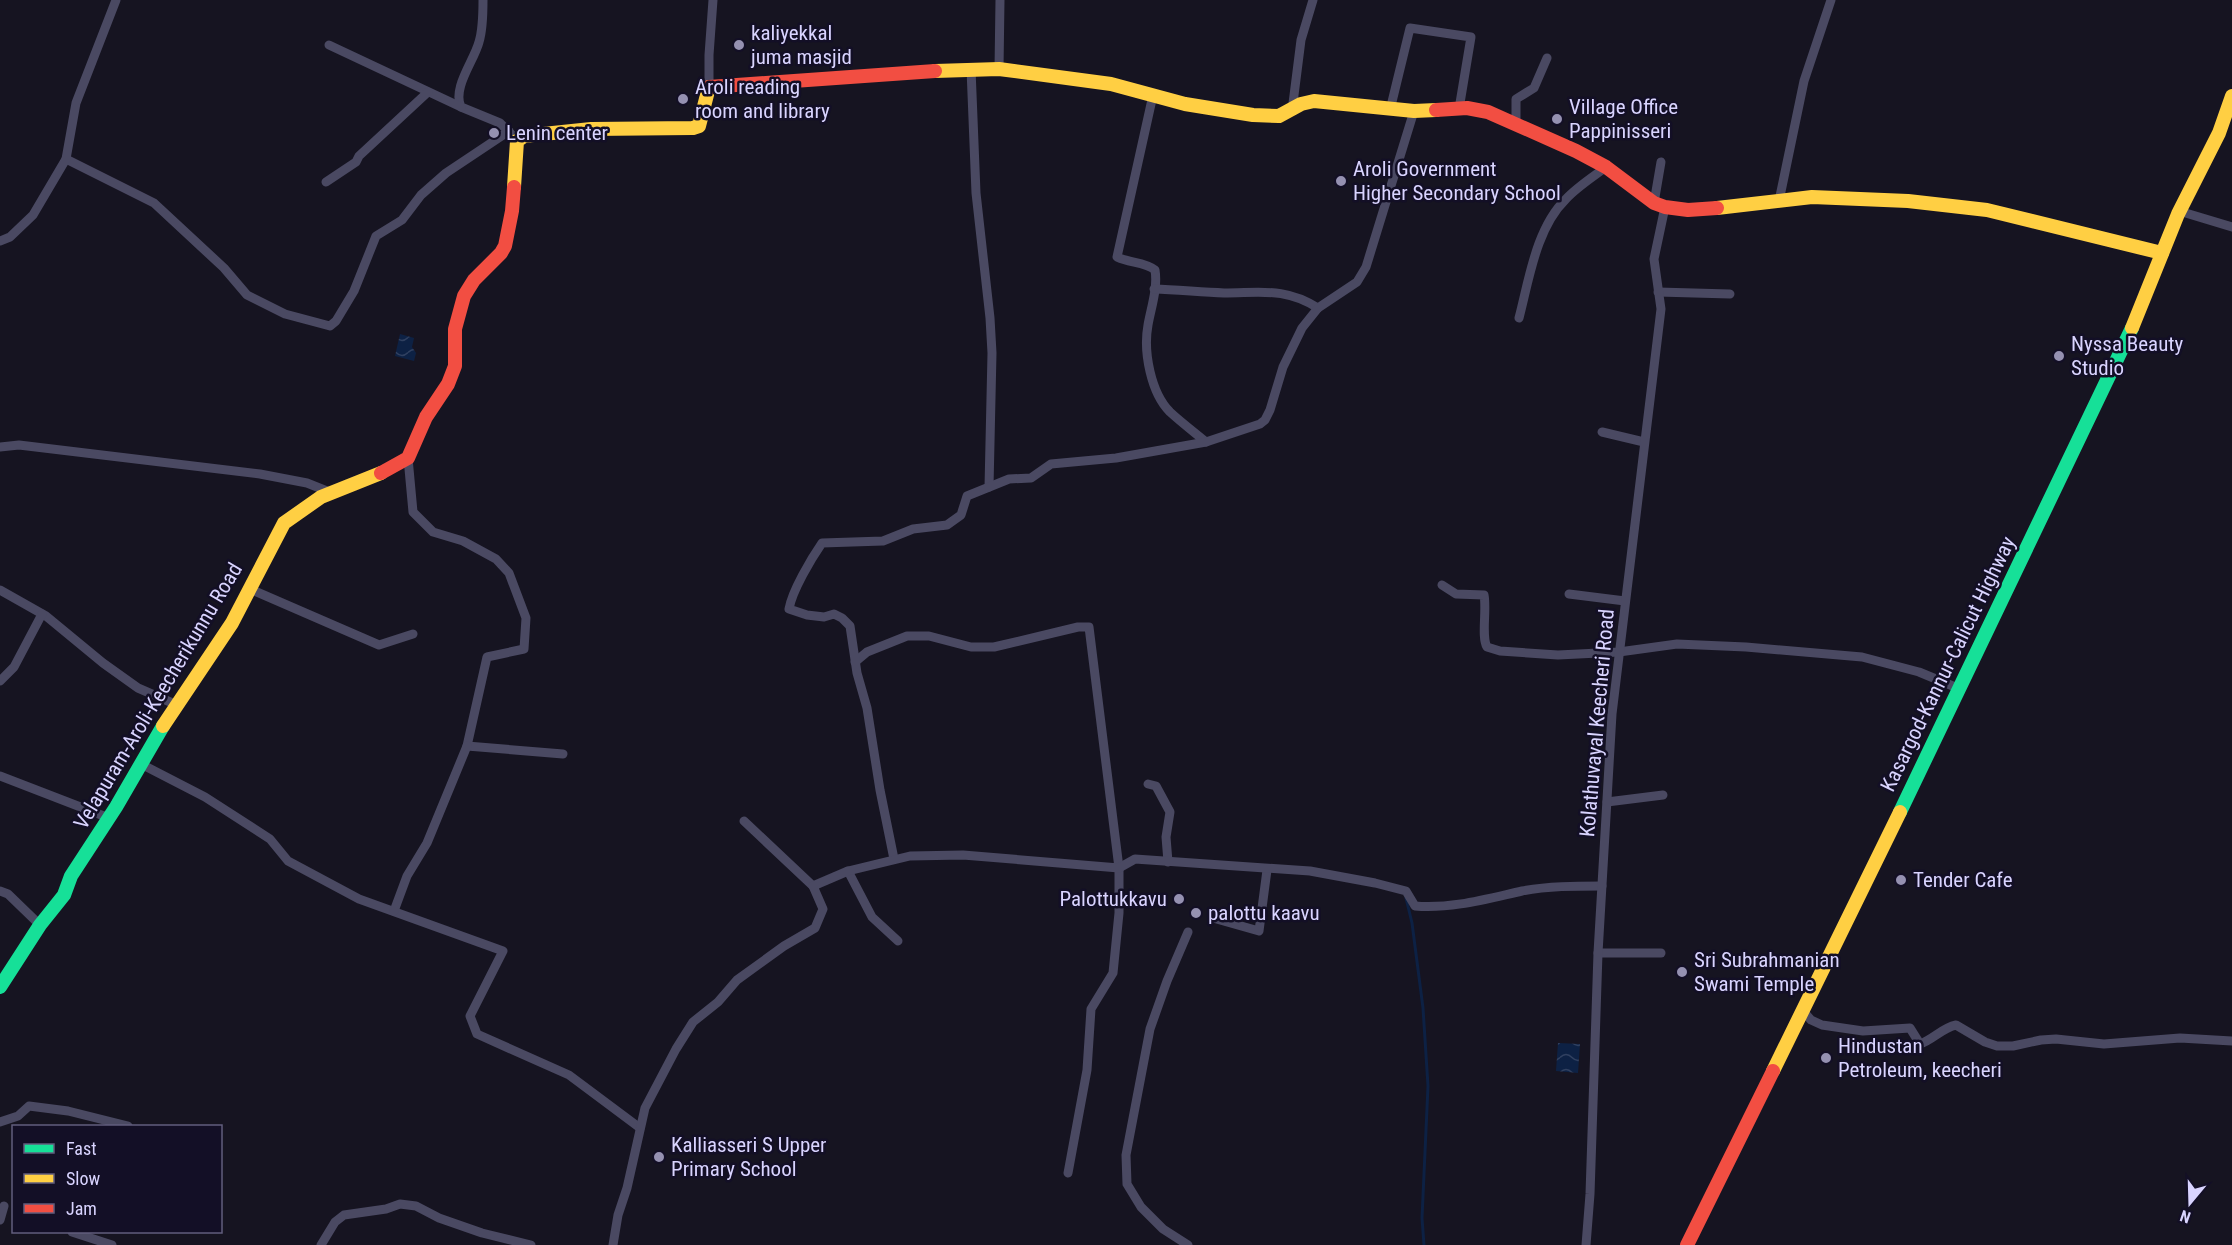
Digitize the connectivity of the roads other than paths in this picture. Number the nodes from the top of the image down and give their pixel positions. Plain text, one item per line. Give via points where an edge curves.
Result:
1 (116, 0) edge
2 (483, 0) edge
3 (713, 0) edge
4 (1000, 0) edge
5 (1313, 0) edge
6 (1831, 0) edge
7 (329, 45) dead end
8 (1547, 58) dead end
9 (971, 69) junction
10 (999, 69) junction
11 (709, 87) junction
12 (428, 92) junction
13 (1153, 95) junction
14 (2232, 98) edge
15 (461, 107) junction
16 (1459, 109) junction
17 (1390, 110) junction
18 (1292, 111) junction
19 (1414, 111) junction
20 (1516, 124) junction
21 (513, 136) junction
22 (66, 159) junction
23 (1660, 162) dead end
24 (1606, 167) junction
25 (326, 182) dead end
26 (1779, 201) junction
27 (1660, 205) junction
28 (2180, 211) junction
29 (2232, 227) edge
30 (0, 241) edge
31 (2162, 253) junction
32 (1154, 289) junction
33 (1658, 292) junction
34 (1730, 294) dead end
35 (1318, 308) junction
36 (1519, 318) dead end
37 (1602, 432) dead end
38 (1206, 442) junction
39 (1644, 442) junction
40 (0, 447) edge
41 (408, 458) junction
42 (989, 487) junction
43 (332, 493) junction
44 (1443, 585) dead end
45 (250, 589) junction
46 (0, 590) edge
47 (1569, 594) dead end
48 (1625, 601) junction
49 (42, 614) junction
50 (413, 634) dead end
51 (1619, 652) junction
52 (855, 662) junction
53 (0, 681) edge
54 (1960, 689) junction
55 (177, 705) junction
56 (467, 746) junction
57 (563, 754) dead end
58 (141, 764) junction
59 (0, 776) edge
60 (1148, 784) dead end
61 (1662, 795) dead end
62 (1607, 802) junction
63 (109, 818) junction
64 (744, 821) dead end
65 (894, 859) junction
66 (1168, 862) junction
67 (1119, 868) junction
68 (1267, 870) junction
69 (848, 871) junction
70 (813, 886) junction
71 (1602, 886) junction
72 (0, 891) edge
73 (394, 911) junction
74 (1214, 918) dead end
75 (40, 925) junction
76 (1188, 932) dead end
77 (898, 941) dead end
78 (1598, 953) junction
79 (1661, 953) dead end
80 (0, 987) edge
81 (1803, 1011) junction
82 (2232, 1041) edge
83 (0, 1122) edge
84 (124, 1125) edge
85 (640, 1128) junction
86 (1068, 1173) dead end
87 (6, 1207) edge
88 (0, 1220) edge
89 (80, 1233) edge
90 (102, 1236) edge
91 (112, 1245) edge
92 (321, 1245) edge
93 (531, 1245) edge
94 (614, 1245) edge
95 (1188, 1245) edge
96 (1586, 1245) edge
97 (1687, 1245) edge

1 - 22 street via 76,103
2 - 15 street via 480,41 462,79
3 - 11 street
4 - 10 street
5 - 18 street via 1301,40
6 - 26 street via 1804,81
7 - 12 street
8 - 20 street via 1534,88 1516,99
9 - 10 main road
9 - 11 main road
9 - 42 street via 976,193 992,341
10 - 13 main road via 1111,84
11 - 21 main road via 699,126 693,128 591,129
12 - 15 street
12 - 25 street via 356,162
13 - 18 main road via 1254,115 1279,116
13 - 32 street via 1117,258 1155,270
14 - 28 main road, Kasargod-Kannur-Calicut Highway
15 - 21 street via 500,123
16 - 17 street via 1472,37 1410,28
16 - 19 main road
16 - 20 main road via 1488,112
17 - 18 main road via 1314,101
17 - 19 main road
19 - 35 street via 1366,267 1356,282
20 - 24 main road
21 - 22 street via 446,173 421,195 402,220 376,236 354,291 330,326 285,314 247,295 224,268 154,203
21 - 41 main road via 512,211 506,246 464,296 455,329 455,366
22 - 30 street via 33,215 10,237
23 - 27 street, Kolathuvayal Keecheri Road
24 - 27 main road
24 - 36 street via 1565,199 1553,216 1537,247
26 - 27 main road via 1688,210
26 - 31 main road via 1812,197 1908,201 1987,210
27 - 33 street, Kolathuvayal Keecheri Road via 1654,259
28 - 29 street
28 - 31 main road, Kasargod-Kannur-Calicut Highway
31 - 54 main road, Kasargod-Kannur-Calicut Highway via 2135,322
32 - 35 street via 1279,292
32 - 38 street via 1146,339 1156,394
33 - 34 street
33 - 39 street, Kolathuvayal Keecheri Road via 1661,309
35 - 38 street via 1302,328 1283,367 1265,420
37 - 39 street
38 - 42 street via 1116,458 1051,464 1031,478 1010,479
39 - 48 street, Kolathuvayal Keecheri Road
40 - 43 street via 19,445 260,474 307,483
41 - 43 main road, Velapuram-Aroli-Keecherikunnu Road
41 - 56 street via 413,512 433,532 463,541 496,559 509,573 526,618 524,649 487,657
42 - 52 street via 967,496 961,515 947,525 913,529 883,542 822,543 789,609 842,618 850,626
43 - 45 main road, Velapuram-Aroli-Keecherikunnu Road via 284,523
44 - 51 street via 1456,594 1484,595 1483,641 1487,647 1558,655
45 - 50 street via 379,645
45 - 55 main road, Velapuram-Aroli-Keecherikunnu Road via 232,624
46 - 49 street
47 - 48 street
48 - 51 street, Kolathuvayal Keecheri Road
49 - 53 street via 14,667
49 - 55 street via 138,688
51 - 54 street via 1677,644 1862,657 1919,672
51 - 62 street, Kolathuvayal Keecheri Road
52 - 65 street
52 - 67 street via 867,652 908,636 993,647 1089,627
54 - 81 main road, Kasargod-Kannur-Calicut Highway
55 - 58 main road, Velapuram-Aroli-Keecherikunnu Road
56 - 57 street
56 - 73 street
58 - 63 main road, Velapuram-Aroli-Keecherikunnu Road
58 - 73 street via 205,797 270,839 288,861 359,899
59 - 63 street
60 - 66 street via 1156,786 1170,812
61 - 62 street
62 - 71 street, Kolathuvayal Keecheri Road
63 - 75 main road, Velapuram-Aroli-Keecherikunnu Road via 71,876 64,895
64 - 70 street
65 - 67 street via 963,855
65 - 69 street
66 - 67 street via 1135,859
66 - 68 street
67 - 86 street via 1113,973 1090,1009 1087,1070
68 - 71 street via 1310,871 1384,885 1406,891 1415,906 1437,908 1523,891
68 - 74 street via 1259,932
69 - 70 street
69 - 77 street via 872,917
70 - 85 street via 823,909 814,928 737,980 693,1022 645,1108
71 - 78 street, Kolathuvayal Keecheri Road
72 - 75 street
73 - 85 street via 503,951 470,1016 477,1034 569,1076
75 - 80 main road, Velapuram-Aroli-Keecherikunnu Road
76 - 95 street via 1150,1029 1126,1155 1127,1184 1141,1207 1163,1229
78 - 79 street
78 - 96 street, Kolathuvayal Keecheri Road
81 - 82 street via 1822,1025 1863,1031 1910,1028 1920,1044 1956,1025 1985,1042 2013,1047 2048,1040 2104,1044 2180,1038
81 - 97 main road, Kasargod-Kannur-Calicut Highway
83 - 84 street via 18,1116 29,1106
85 - 94 street
87 - 88 street
89 - 90 street
90 - 91 street
92 - 93 street via 344,1215 400,1204 416,1206 482,1233

